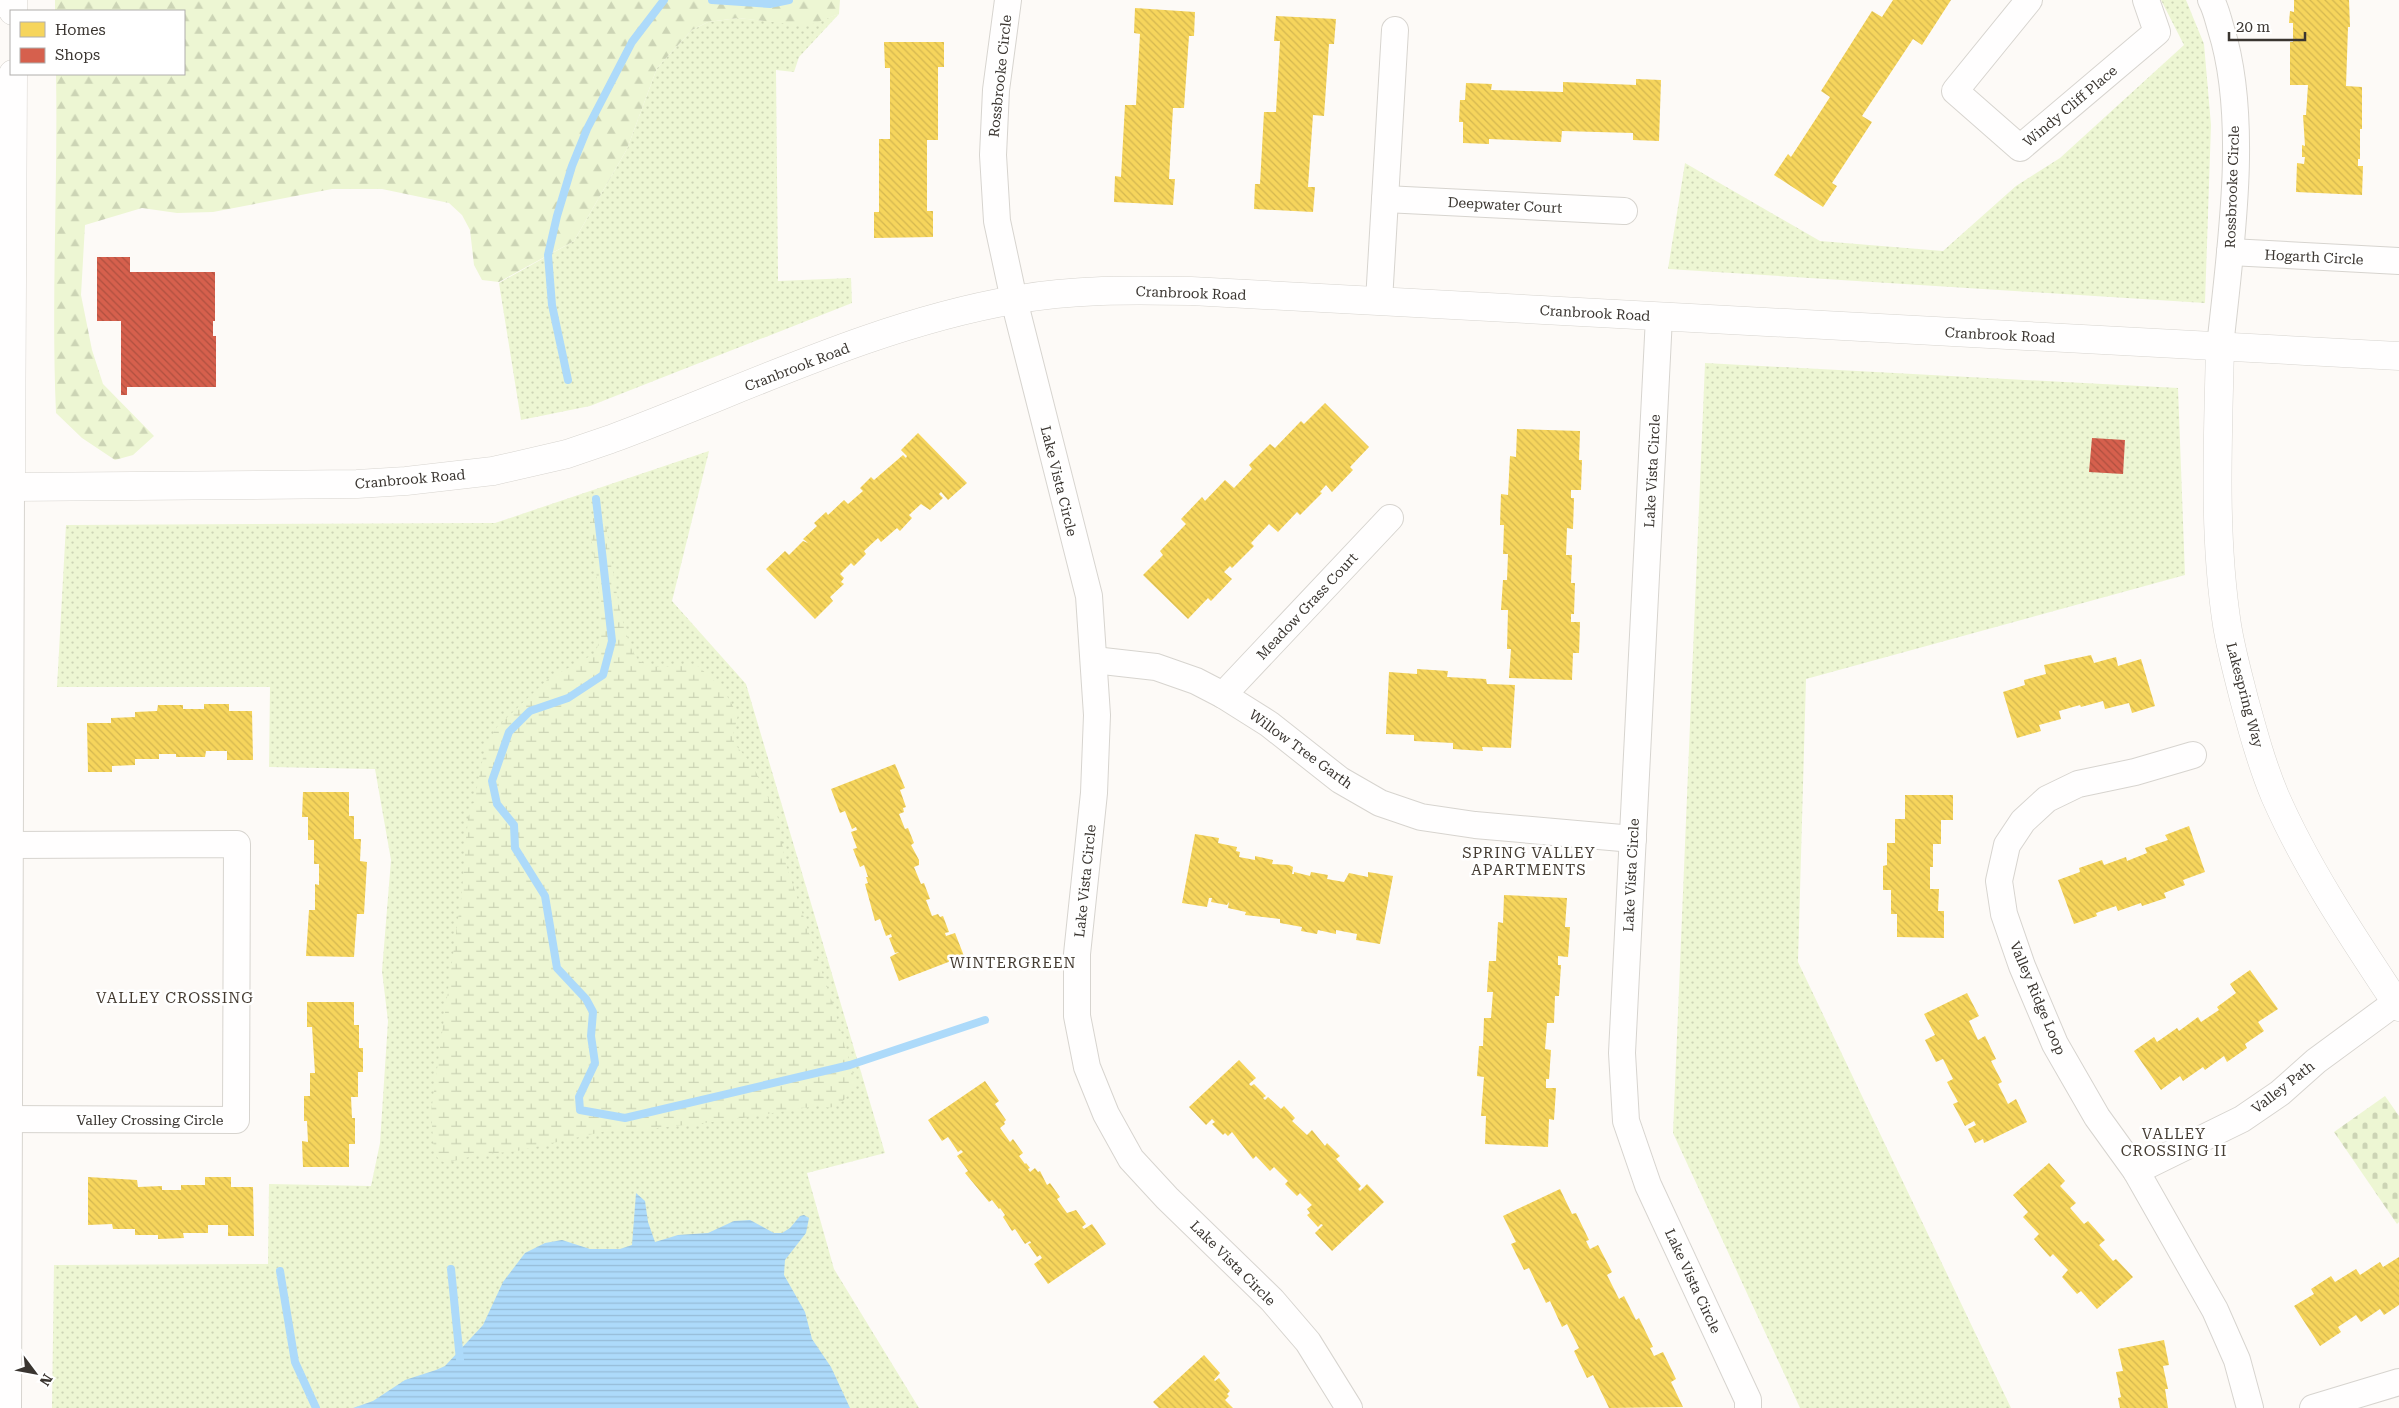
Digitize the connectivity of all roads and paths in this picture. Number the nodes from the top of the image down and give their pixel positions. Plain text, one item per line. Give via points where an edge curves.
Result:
1 (1008, 0) edge
2 (2029, 0) edge
3 (2146, 0) edge
4 (2211, 0) edge
5 (1395, 30) dead end
6 (13, 75) edge
7 (1385, 199) junction
8 (1624, 212) dead end
9 (2230, 252) junction
10 (2399, 261) edge
11 (1014, 300) junction
12 (1379, 301) junction
13 (1659, 317) junction
14 (2220, 347) junction
15 (2399, 356) edge
16 (5, 487) edge
17 (1390, 518) dead end
18 (1094, 660) junction
19 (1223, 695) junction
20 (2193, 755) dead end
21 (1633, 838) junction
22 (9, 845) junction
23 (2398, 1003) edge
24 (5, 1120) edge
25 (2136, 1171) junction
26 (2399, 1382) edge
27 (8, 1408) edge
28 (1350, 1408) edge
29 (1748, 1408) edge
30 (2250, 1408) edge
31 (2313, 1408) edge

1 - 11 street, Rossbrooke Circle via 996,90 993,155 998,221
2 - 3 street, Windy Cliff Place via 1955,91 2020,148 2157,32
4 - 9 street, Rossbrooke Circle via 2227,48 2234,96 2236,153
5 - 7 street
6 - 16 street
7 - 8 street, Deepwater Court
7 - 12 street
9 - 10 street, Hogarth Circle
9 - 14 street, Rossbrooke Circle
11 - 12 street, Cranbrook Road via 1054,294 1142,290
11 - 16 street, Cranbrook Road via 904,327 611,439 567,454 493,471 357,484
11 - 18 street, Lake Vista Circle via 1089,596
12 - 13 street, Cranbrook Road
13 - 14 street, Cranbrook Road
13 - 21 street, Lake Vista Circle
14 - 15 street, Cranbrook Road
14 - 23 street, Lakespring Way via 2219,550 2227,626 2254,737 2275,795 2305,855 2340,917
16 - 22 street
17 - 19 street, Meadow Grass Court
18 - 19 street, Willow Tree Garth via 1156,667 1196,681
18 - 28 street, Lake Vista Circle via 1097,715 1094,793 1077,954 1077,1016 1086,1067 1130,1159 1272,1300 1308,1342
19 - 21 street, Willow Tree Garth via 1269,724 1340,780 1380,802 1421,817 1475,825
20 - 25 street, Valley Ridge Loop via 2078,784 2047,799 2024,821 2008,845 2000,881 2004,914 2055,1044 2097,1117
21 - 29 street, Lake Vista Circle via 1622,1054 1626,1121 1648,1185 1748,1400
22 - 24 street
22 - 24 street, Valley Crossing Circle via 237,844 236,1120
23 - 25 street, Valley Path via 2242,1119
24 - 27 street
25 - 30 street, Valley Ridge Loop via 2215,1310 2237,1360
26 - 31 street

